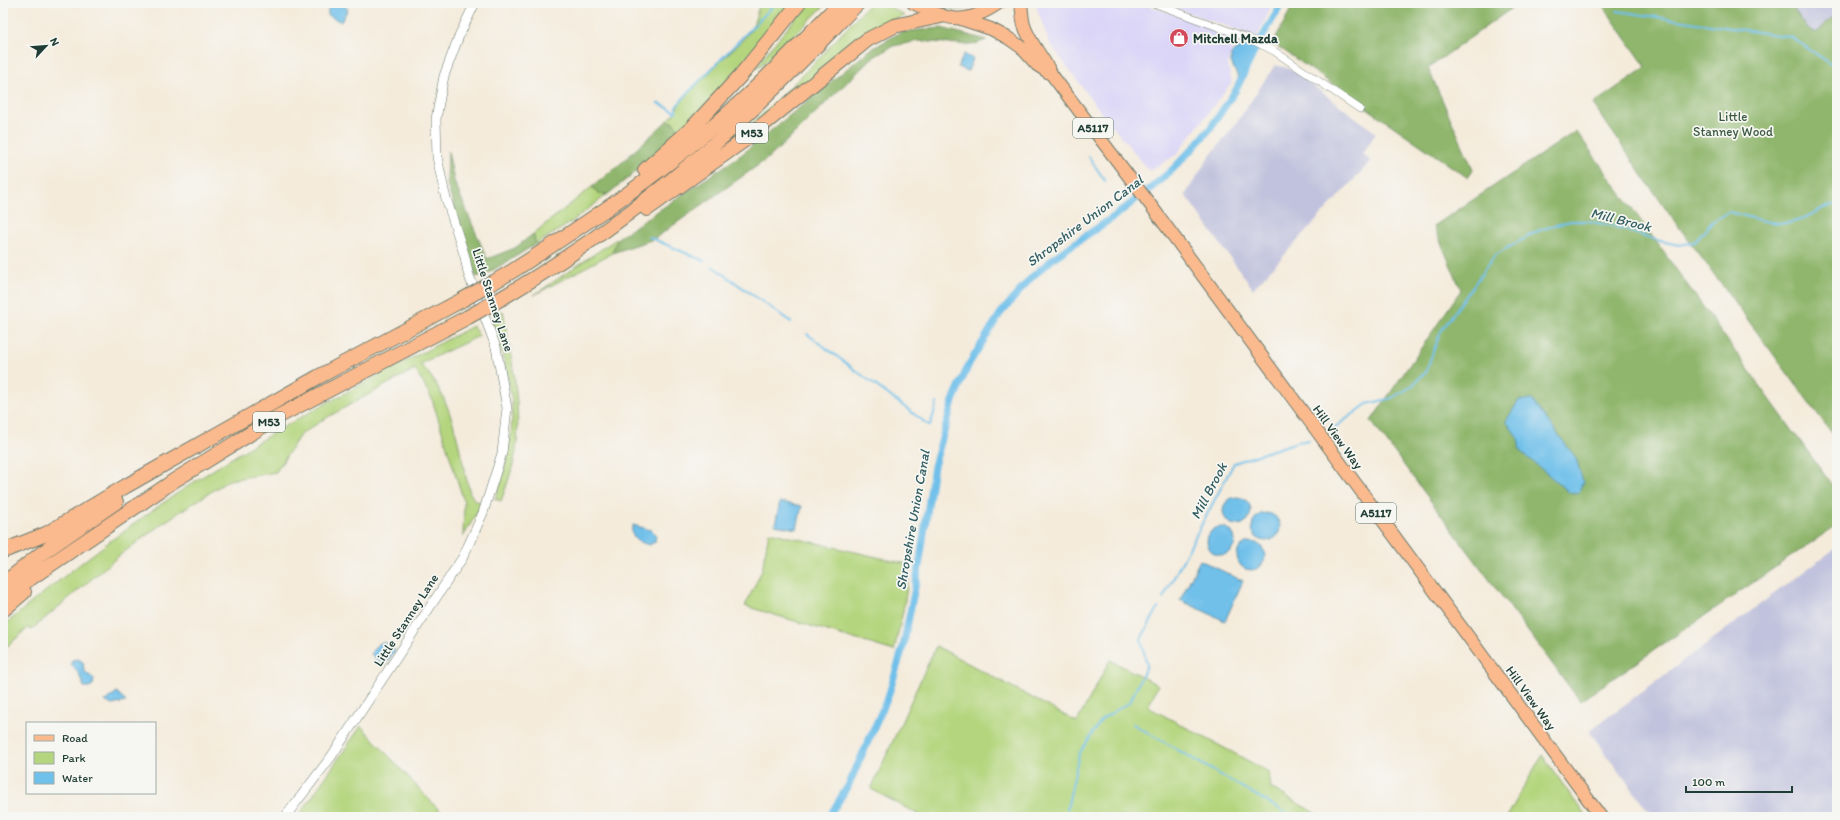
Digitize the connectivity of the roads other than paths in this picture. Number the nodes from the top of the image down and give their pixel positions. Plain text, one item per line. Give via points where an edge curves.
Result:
1 (475, 3) edge
2 (799, 3) edge
3 (840, 3) edge
4 (858, 3) edge
5 (913, 3) edge
6 (999, 3) edge
7 (1021, 3) edge
8 (1153, 3) edge
9 (940, 16) junction
10 (961, 19) junction
11 (1052, 75) junction
12 (1360, 109) dead end
13 (575, 231) junction
14 (565, 259) junction
15 (212, 437) junction
16 (80, 545) junction
17 (3, 551) edge
18 (3, 584) edge
19 (3, 597) edge
20 (3, 610) edge
21 (285, 817) edge
22 (1601, 817) edge

1 - 21 street, Little Stanney Lane via 444,76 436,118 437,157 445,195 468,273 496,347 507,408 502,453 484,513 463,557 331,757
2 - 13 highway, M53 via 741,75 692,128
3 - 13 highway, M53 via 779,66 702,136 634,190
4 - 14 highway, M53 via 788,75 711,147 651,196
5 - 9 main road
6 - 10 main road via 972,18
7 - 11 main road, Hill View Way / A5117 via 1024,25
8 - 12 street via 1248,38 1274,51
9 - 10 main road
9 - 14 highway, M53 via 894,26 867,40 743,141 613,232
10 - 11 main road, Hill View Way / A5117 via 1008,38 1037,65
11 - 22 main road, Hill View Way / A5117
13 - 15 highway, M53, bridge via 494,282
14 - 16 highway, M53, bridge via 468,317 279,416 175,480
15 - 17 highway via 46,534
15 - 18 highway, M53 via 42,553
16 - 19 highway, M53
16 - 20 highway

